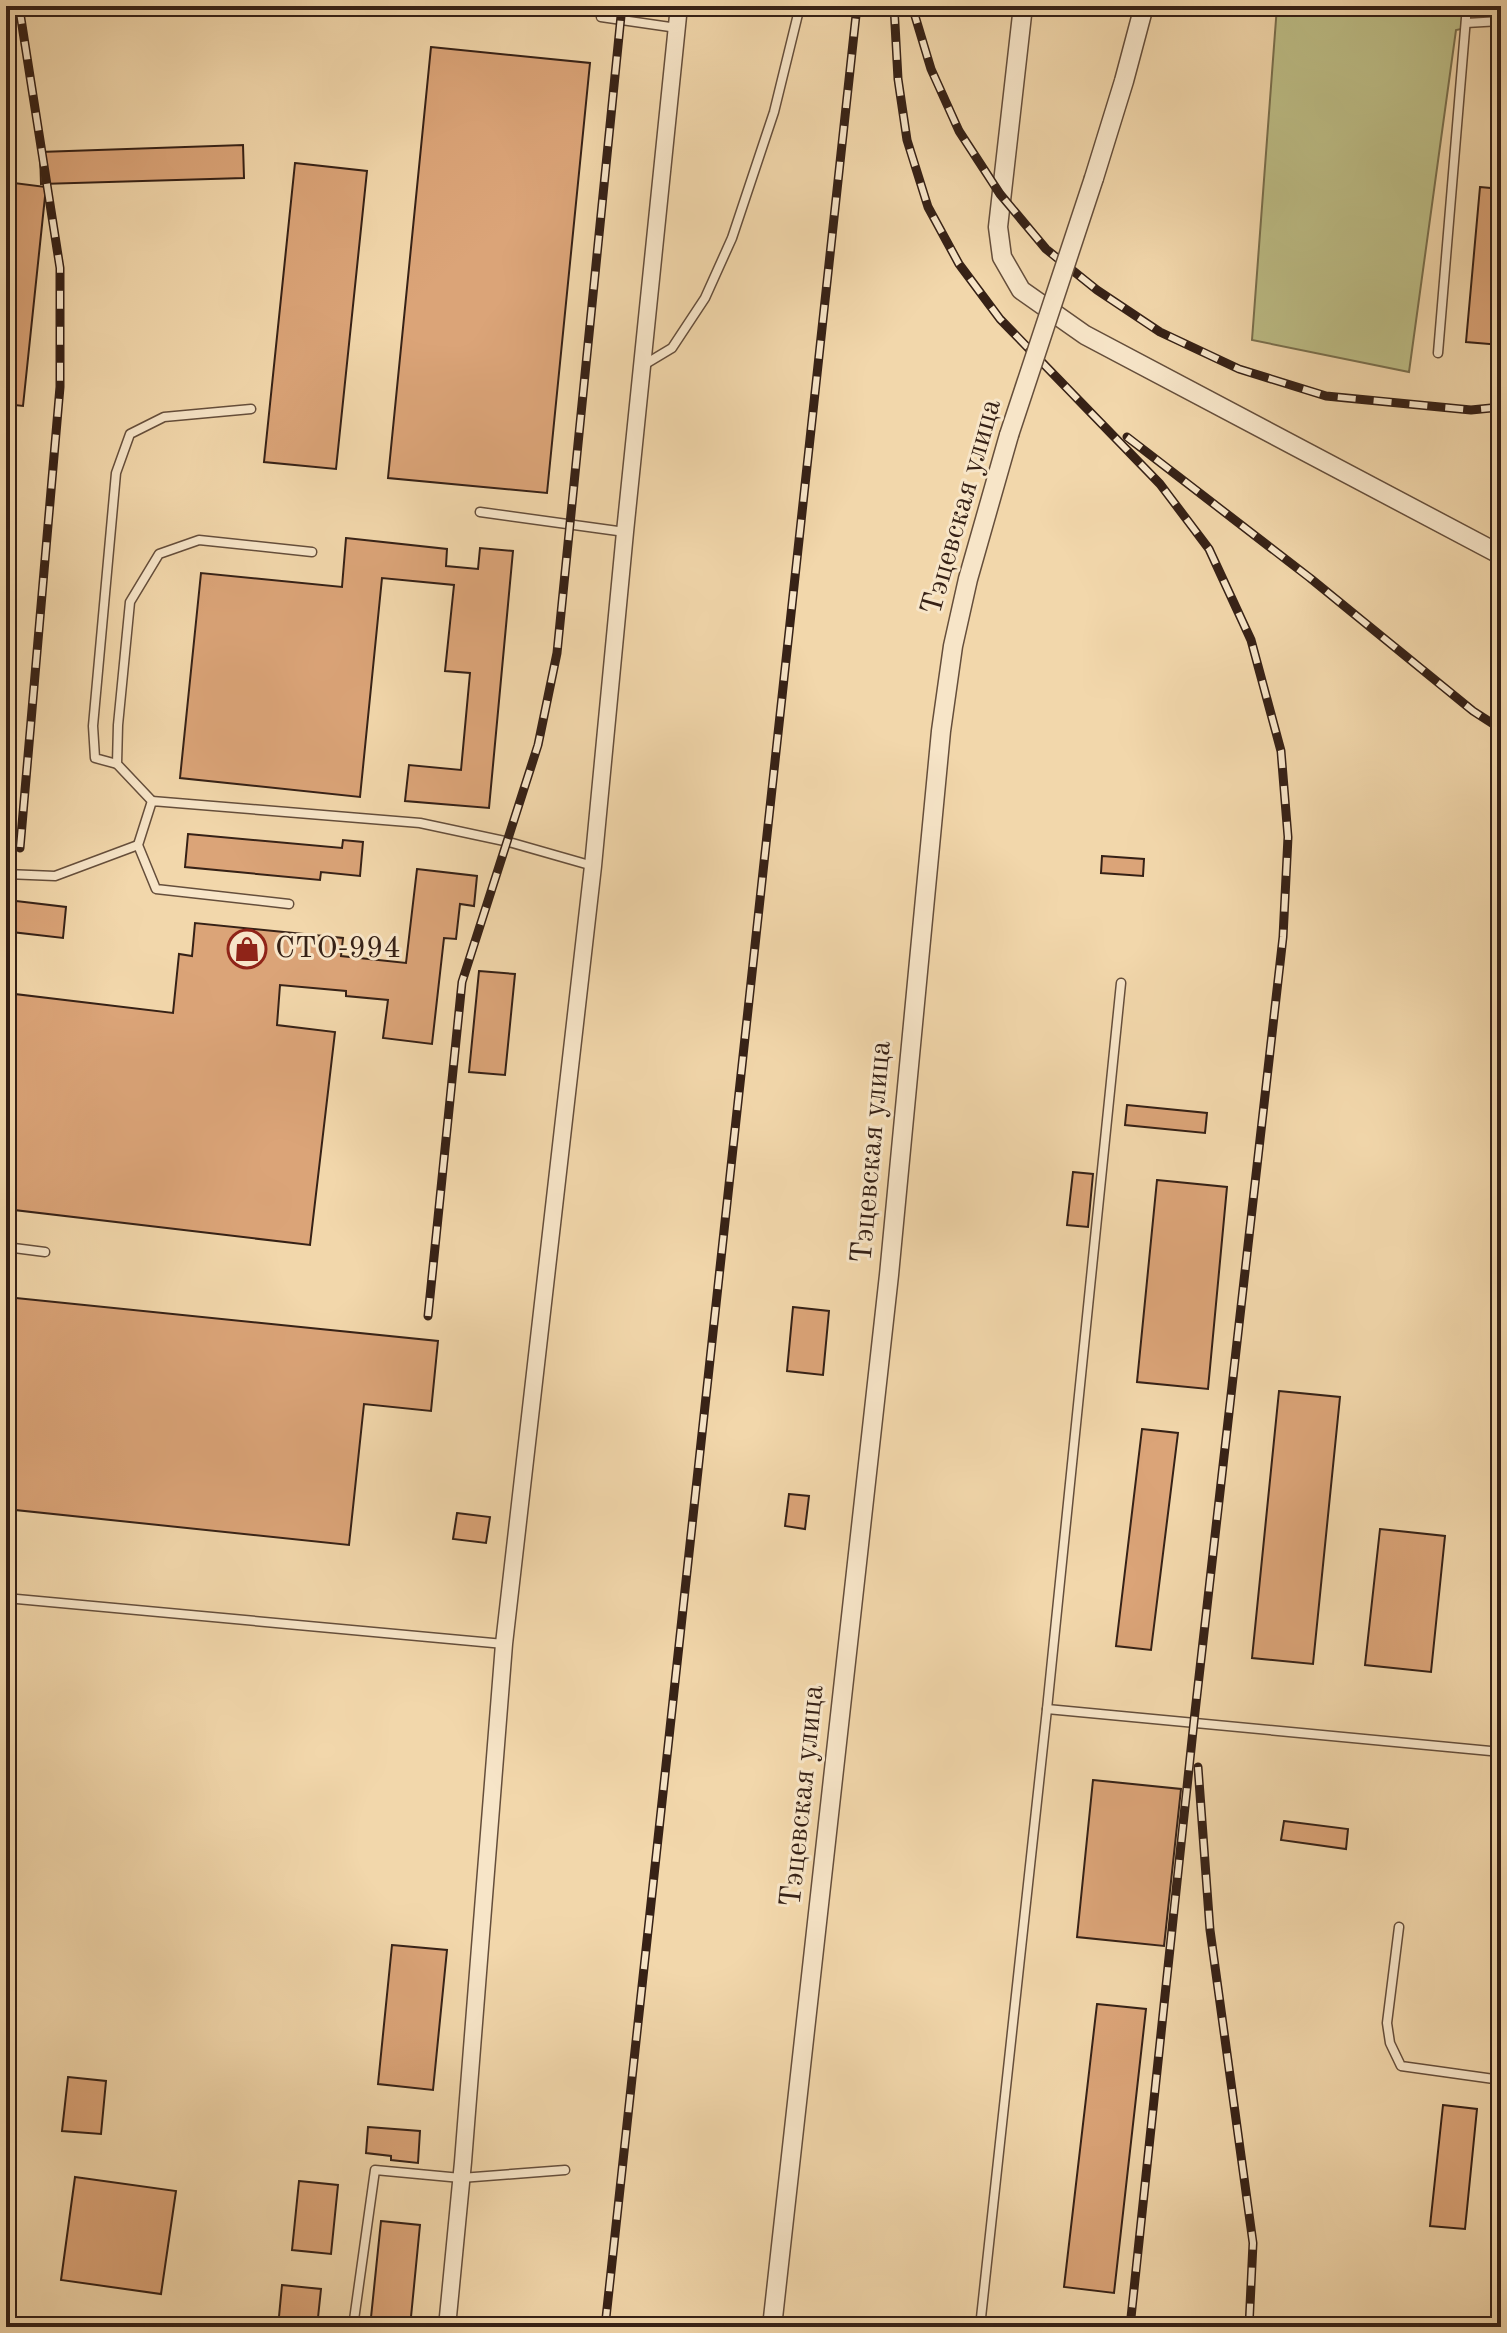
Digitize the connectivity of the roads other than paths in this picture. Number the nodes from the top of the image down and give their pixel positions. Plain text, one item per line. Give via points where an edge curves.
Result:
1 (679, 6) edge
2 (800, 6) edge
3 (1023, 6) edge
4 (1144, 6) edge
5 (1467, 6) edge
6 (601, 17) dead end
7 (1501, 21) edge
8 (1466, 23) junction
9 (677, 28) junction
10 (1438, 353) dead end
11 (642, 366) junction
12 (251, 409) dead end
13 (480, 512) dead end
14 (625, 532) junction
15 (312, 552) dead end
16 (1501, 555) edge
17 (117, 764) junction
18 (152, 801) junction
19 (138, 845) junction
20 (593, 866) junction
21 (6, 874) edge
22 (289, 904) dead end
23 (1121, 983) dead end
24 (6, 1247) edge
25 (45, 1252) dead end
26 (6, 1598) edge
27 (504, 1644) junction
28 (1047, 1709) junction
29 (1501, 1752) edge
30 (1399, 1927) dead end
31 (1501, 2080) edge
32 (565, 2170) dead end
33 (461, 2178) junction
34 (353, 2327) edge
35 (447, 2327) edge
36 (772, 2327) edge
37 (980, 2327) edge

1 - 9 street
2 - 11 lane via 774,112 732,238 705,298 672,348
3 - 16 street via 998,227 1002,257 1021,290 1085,335
4 - 36 street, Тэцевская улица, bridge via 1009,435 953,646
5 - 8 lane
6 - 9 lane
7 - 8 lane
8 - 10 lane
9 - 11 street
11 - 14 street
12 - 17 lane via 164,417 130,434 116,473 93,726 95,758
13 - 14 lane
14 - 20 street
15 - 17 lane via 199,540 159,554 130,602
17 - 18 lane
18 - 19 lane
18 - 20 lane via 420,823
19 - 21 lane via 55,876
19 - 22 lane via 156,889
20 - 27 street
23 - 28 lane
24 - 25 lane
26 - 27 lane
27 - 33 street
28 - 29 lane
28 - 37 lane
30 - 31 lane via 1387,2023 1401,2066
32 - 33 lane
33 - 34 lane via 375,2170
33 - 35 street

